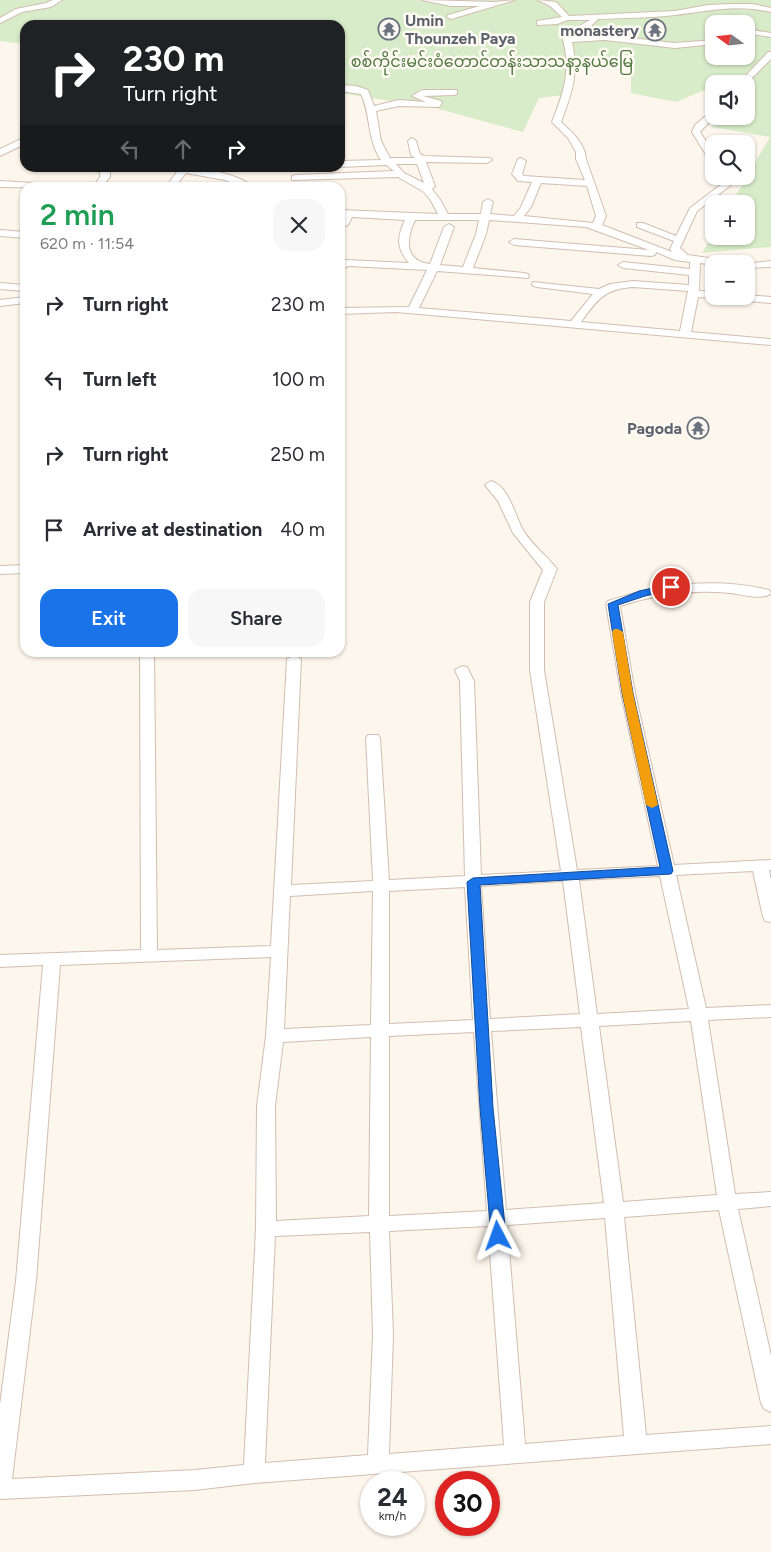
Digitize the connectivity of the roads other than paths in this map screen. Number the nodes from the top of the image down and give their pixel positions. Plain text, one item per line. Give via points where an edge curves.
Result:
1 (58, 0) edge
2 (426, 0) edge
3 (511, 0) edge
4 (542, 0) edge
5 (656, 3) dead end
6 (494, 4) junction
7 (770, 9) edge
8 (623, 15) junction
9 (450, 17) dead end
10 (567, 18) junction
11 (594, 18) junction
12 (0, 21) edge
13 (540, 23) dead end
14 (601, 28) dead end
15 (755, 33) edge
16 (771, 35) edge
17 (596, 38) junction
18 (566, 39) junction
19 (705, 44) edge
20 (771, 54) edge
21 (751, 75) edge
22 (345, 88) edge
23 (454, 92) dead end
24 (371, 109) junction
25 (705, 120) edge
26 (412, 141) dead end
27 (20, 143) edge
28 (705, 146) edge
29 (0, 153) edge
30 (422, 160) junction
31 (487, 160) dead end
32 (521, 160) dead end
33 (388, 162) junction
34 (345, 164) edge
35 (182, 172) edge
36 (199, 172) edge
37 (399, 174) junction
38 (295, 178) dead end
39 (538, 180) junction
40 (174, 182) edge
41 (244, 182) edge
42 (590, 182) junction
43 (0, 184) edge
44 (20, 185) edge
45 (726, 185) edge
46 (427, 188) junction
47 (488, 202) dead end
48 (345, 213) edge
49 (411, 217) junction
50 (444, 217) junction
51 (486, 218) junction
52 (517, 219) junction
53 (597, 226) junction
54 (640, 226) dead end
55 (450, 227) dead end
56 (0, 234) edge
57 (20, 235) edge
58 (679, 240) junction
59 (514, 242) dead end
60 (687, 259) junction
61 (705, 261) edge
62 (345, 263) edge
63 (771, 264) edge
64 (755, 265) edge
65 (419, 266) junction
66 (623, 266) dead end
67 (434, 267) junction
68 (694, 273) junction
69 (473, 274) junction
70 (524, 276) dead end
71 (537, 284) dead end
72 (0, 286) edge
73 (20, 288) edge
74 (693, 291) junction
75 (601, 292) junction
76 (705, 293) edge
77 (755, 299) edge
78 (771, 300) edge
79 (20, 301) edge
80 (0, 303) edge
81 (345, 306) edge
82 (386, 309) junction
83 (413, 310) junction
84 (345, 311) edge
85 (574, 324) junction
86 (685, 334) junction
87 (771, 342) edge
88 (491, 485) dead end
89 (20, 569) edge
90 (0, 570) edge
91 (764, 593) dead end
92 (146, 657) edge
93 (294, 659) dead end
94 (462, 670) dead end
95 (373, 738) dead end
96 (765, 865) edge
97 (667, 871) junction
98 (570, 876) junction
99 (473, 882) junction
100 (381, 887) junction
101 (282, 891) junction
102 (771, 917) edge
103 (279, 951) junction
104 (149, 956) junction
105 (52, 959) junction
106 (0, 961) edge
107 (771, 1011) edge
108 (699, 1015) junction
109 (589, 1021) junction
110 (482, 1026) junction
111 (382, 1031) junction
112 (275, 1036) junction
113 (771, 1199) edge
114 (727, 1201) junction
115 (614, 1208) junction
116 (497, 1218) junction
117 (379, 1223) junction
118 (266, 1229) junction
119 (771, 1403) edge
120 (771, 1435) edge
121 (636, 1446) junction
122 (515, 1455) junction
123 (378, 1464) junction
124 (254, 1473) junction
125 (0, 1489) edge

1 - 12 street
2 - 6 street via 451,4
3 - 6 street
4 - 10 street via 553,4
5 - 8 street via 659,7 655,9
6 - 9 street
7 - 8 street via 708,7 676,13
8 - 11 street
8 - 11 street via 610,22
10 - 11 street
10 - 13 street
11 - 18 street
14 - 17 street via 594,33
15 - 16 street
17 - 18 street
17 - 19 street via 667,46
18 - 42 street via 570,52 570,86 556,122 579,148
20 - 21 street
22 - 24 street via 365,92
23 - 24 street via 416,96 438,103 436,105 399,103
24 - 33 street via 379,148
25 - 28 street via 696,132
26 - 30 street via 416,155
27 - 29 street
30 - 31 street
30 - 33 street
30 - 46 street via 430,182
32 - 39 street via 518,177
33 - 34 street
33 - 37 street
35 - 40 street
36 - 41 street
37 - 38 street
37 - 46 street
39 - 42 street
39 - 52 street
42 - 53 street via 601,216
43 - 44 street
45 - 58 street via 692,210
46 - 50 street
47 - 51 street
48 - 49 street
49 - 50 street
49 - 65 street via 402,243 403,250
50 - 51 street
51 - 52 street
51 - 69 street
52 - 53 street
53 - 60 street
54 - 58 street
55 - 67 street
56 - 57 street
58 - 60 street via 675,249
59 - 60 street via 606,248
60 - 61 street
60 - 68 street
62 - 65 street
63 - 64 street
65 - 67 street
66 - 68 street
67 - 69 street
67 - 83 street
68 - 74 street
69 - 70 street
71 - 75 street
72 - 73 street
74 - 75 street via 622,285 610,286
74 - 76 street
74 - 86 street
75 - 85 street
77 - 78 street
79 - 80 street
81 - 82 street via 372,304
82 - 83 street
82 - 84 street
83 - 85 street
85 - 86 street
86 - 87 street
88 - 98 street via 504,500 517,530 550,569 537,602 537,670
89 - 90 street
91 - 97 street via 729,587 671,587 613,604 628,693
92 - 104 street
93 - 101 street
94 - 99 street via 467,681
95 - 100 street
96 - 97 street
96 - 102 street
97 - 98 street
97 - 108 street
98 - 99 street
98 - 109 street
99 - 100 street
99 - 110 street
100 - 101 street
100 - 111 street
101 - 103 street
103 - 104 street
103 - 112 street
104 - 105 street
105 - 106 street
105 - 125 street via 26,1281
107 - 108 street
108 - 109 street
108 - 114 street
109 - 110 street
109 - 115 street
110 - 111 street
110 - 116 street
111 - 112 street
111 - 117 street
112 - 118 street via 266,1106
113 - 114 street
114 - 115 street
114 - 119 street
115 - 116 street
115 - 121 street
116 - 117 street
116 - 122 street
117 - 118 street
117 - 123 street via 383,1335
118 - 124 street
120 - 121 street
121 - 122 street
122 - 123 street
123 - 124 street
124 - 125 street via 195,1480

